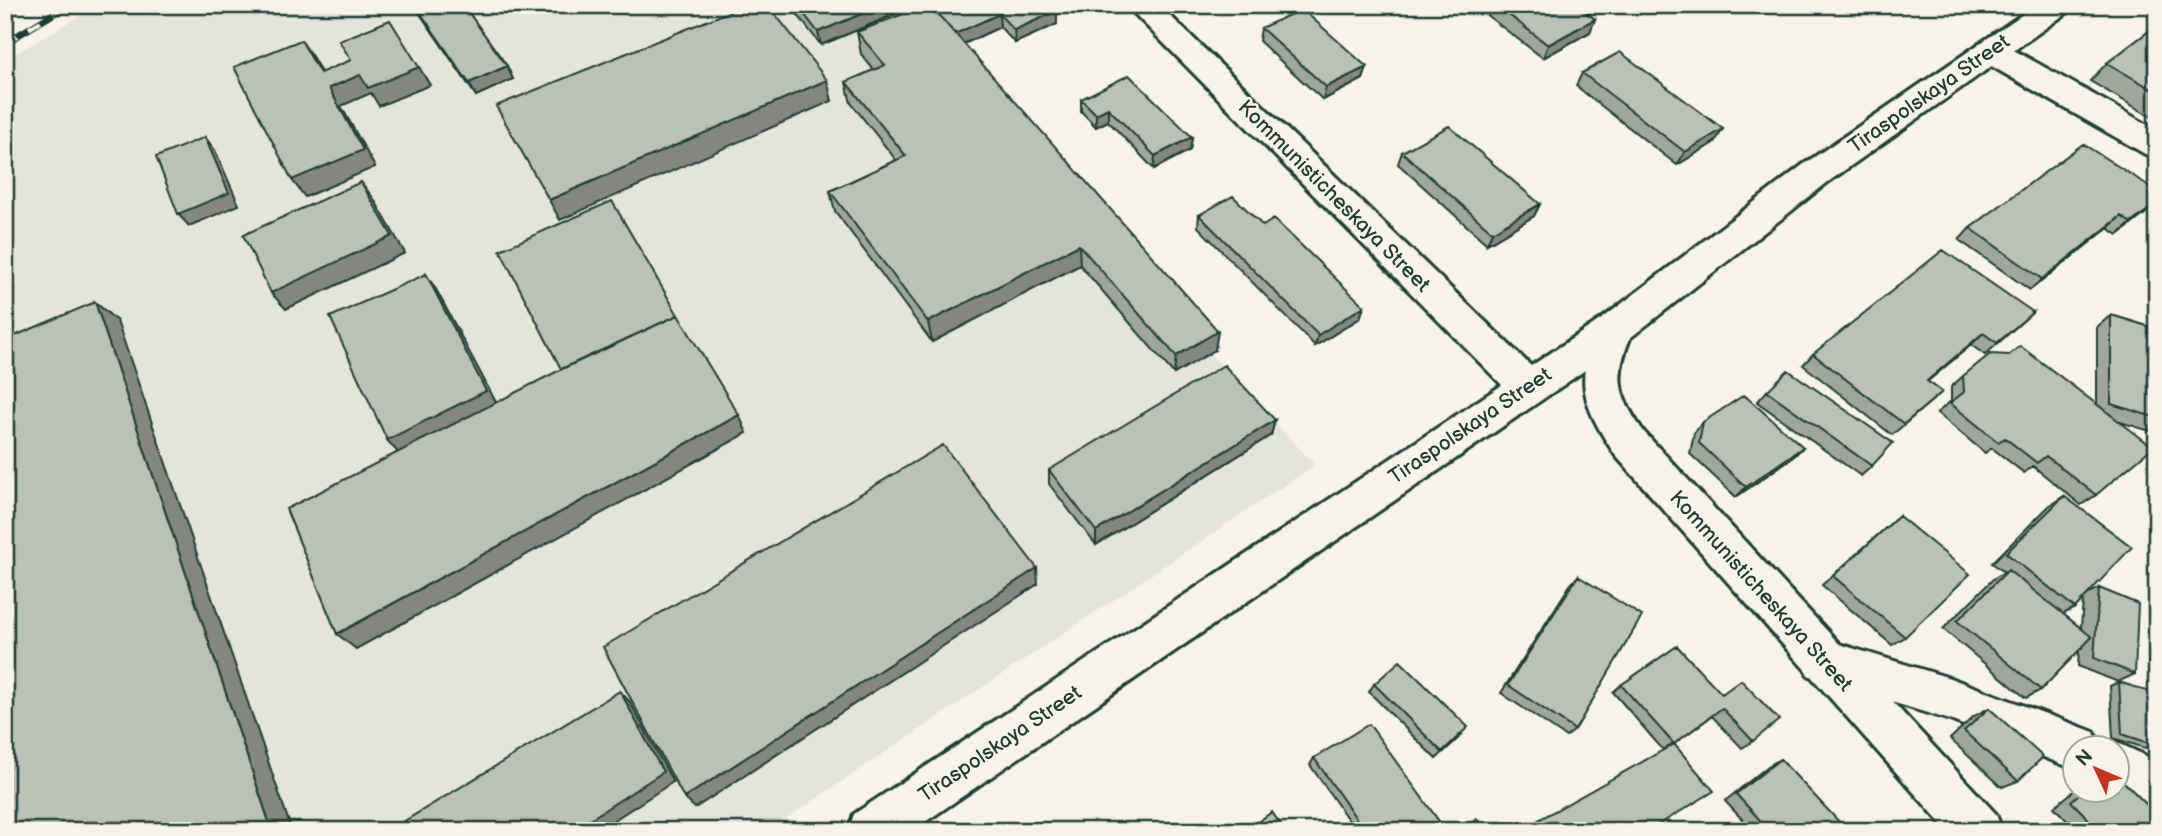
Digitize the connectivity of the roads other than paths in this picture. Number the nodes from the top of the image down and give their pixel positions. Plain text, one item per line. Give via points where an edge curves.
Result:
1 (1141, 5) edge
2 (2057, 5) edge
3 (1990, 51) junction
4 (2157, 145) edge
5 (1616, 329) junction
6 (1528, 387) junction
7 (1823, 660) junction
8 (2060, 741) edge
9 (2130, 772) edge
10 (2157, 785) edge
11 (871, 831) edge
12 (1979, 831) edge

1 - 6 street, Kommunisticheskaya Street
2 - 3 street, Tiraspolskaya Street
3 - 4 street
3 - 5 street, Tiraspolskaya Street via 1816,173
5 - 6 street, Tiraspolskaya Street
5 - 7 street, Kommunisticheskaya Street via 1600,362 1604,406 1630,444
6 - 11 street, Tiraspolskaya Street
7 - 8 street via 1950,699
7 - 12 street, Kommunisticheskaya Street
9 - 10 street

